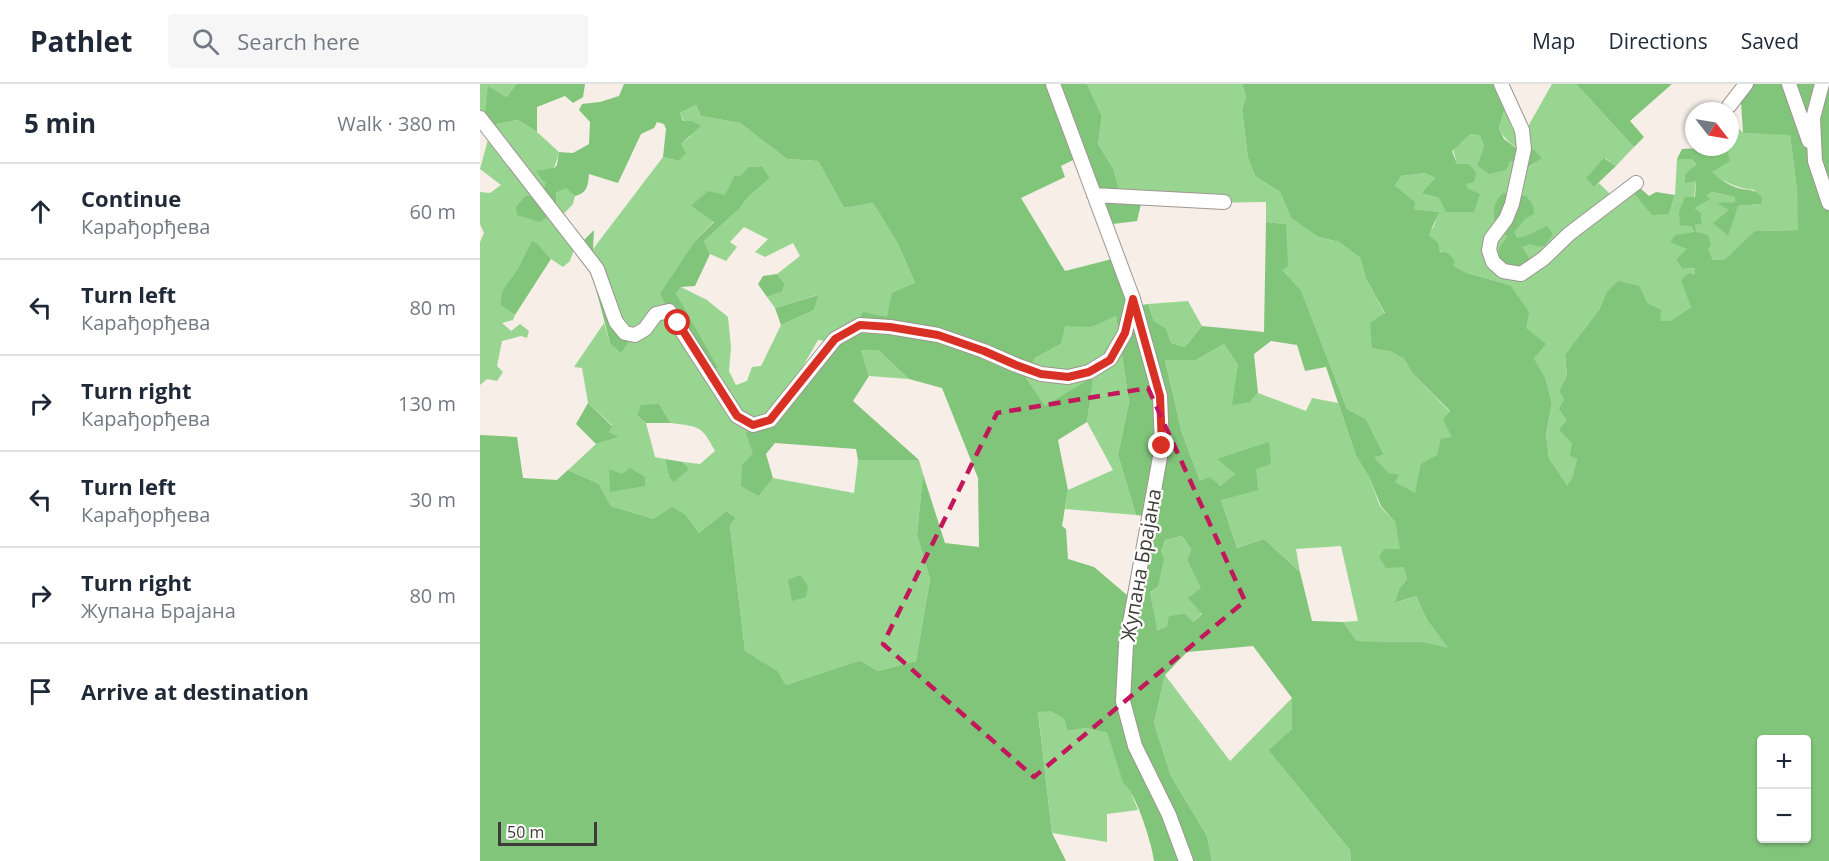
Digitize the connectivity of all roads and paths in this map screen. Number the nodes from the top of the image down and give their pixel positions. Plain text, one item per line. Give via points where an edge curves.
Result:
1 (1053, 84) edge
2 (1501, 84) edge
3 (1746, 84) edge
4 (1789, 84) edge
5 (1822, 84) edge
6 (1731, 102) edge
7 (480, 118) edge
8 (1815, 161) junction
9 (1636, 183) dead end
10 (1094, 195) junction
11 (1224, 202) dead end
12 (1829, 203) edge
13 (1133, 299) junction
14 (1186, 861) edge

1 - 10 street, Жупана Брајана
2 - 9 street via 1522,130 1524,149 1512,204 1491,239 1489,250 1493,262 1503,271 1521,274
3 - 6 street
4 - 8 street
5 - 8 street via 1813,118
7 - 13 street via 597,269 616,322 625,333 635,335 656,314 669,311 737,416 753,425 770,420 835,339 860,325 938,335 1033,371 1068,377 1089,372 1110,360 1125,333
8 - 12 street
10 - 11 street
10 - 13 street, Жупана Брајана
13 - 14 street, Жупана Брајана via 1160,396 1162,446 1126,645 1123,701 1135,746 1169,815

